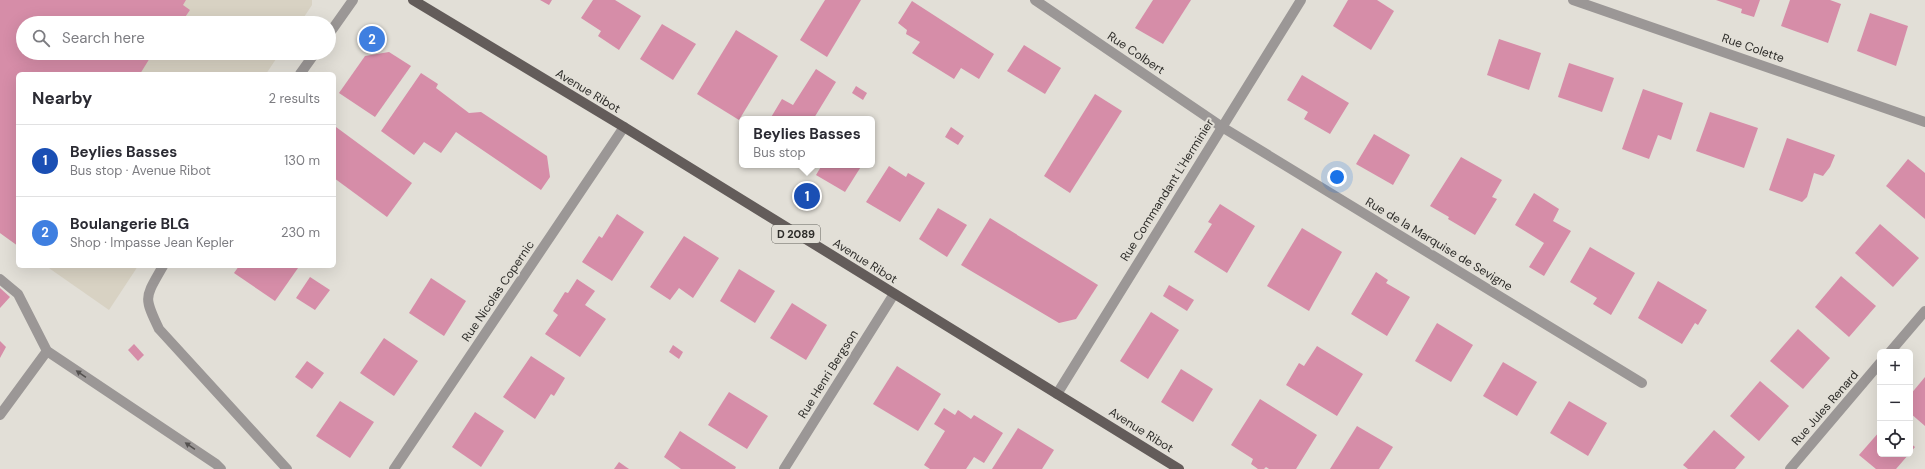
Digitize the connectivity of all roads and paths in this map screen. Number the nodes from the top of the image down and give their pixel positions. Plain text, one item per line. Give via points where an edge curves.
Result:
1 (353, 0) edge
2 (413, 0) edge
3 (1035, 0) edge
4 (1301, 0) edge
5 (1573, 0) edge
6 (336, 24) edge
7 (310, 60) edge
8 (301, 72) edge
9 (1925, 122) edge
10 (624, 127) junction
11 (1222, 127) junction
12 (162, 268) edge
13 (0, 279) edge
14 (894, 294) junction
15 (1925, 311) edge
16 (1893, 349) edge
17 (47, 351) junction
18 (1877, 367) edge
19 (1642, 383) dead end
20 (1057, 394) junction
21 (0, 416) edge
22 (221, 469) edge
23 (287, 469) edge
24 (394, 469) edge
25 (784, 469) edge
26 (1179, 469) edge
27 (1790, 469) edge

1 - 6 street
2 - 10 main road, Avenue Ribot / D 2089
3 - 11 street, Rue Colbert
4 - 11 street, Rue Commandant L'Herminier
5 - 9 street, Rue Colette
7 - 8 street
10 - 14 main road, Avenue Ribot / D 2089
10 - 24 street, Rue Nicolas Copernic
11 - 19 street, Rue de la Marquise de Sevigne
11 - 20 street, Rue Commandant L'Herminier
12 - 23 street via 149,291 147,304 160,329
13 - 17 street via 18,294
14 - 20 main road, Avenue Ribot / D 2089
14 - 25 street, Rue Henri Bergson
15 - 16 street
17 - 21 street
22 -> 17 street
18 - 27 street, Rue Jules Renard
20 - 26 main road, Avenue Ribot / D 2089

